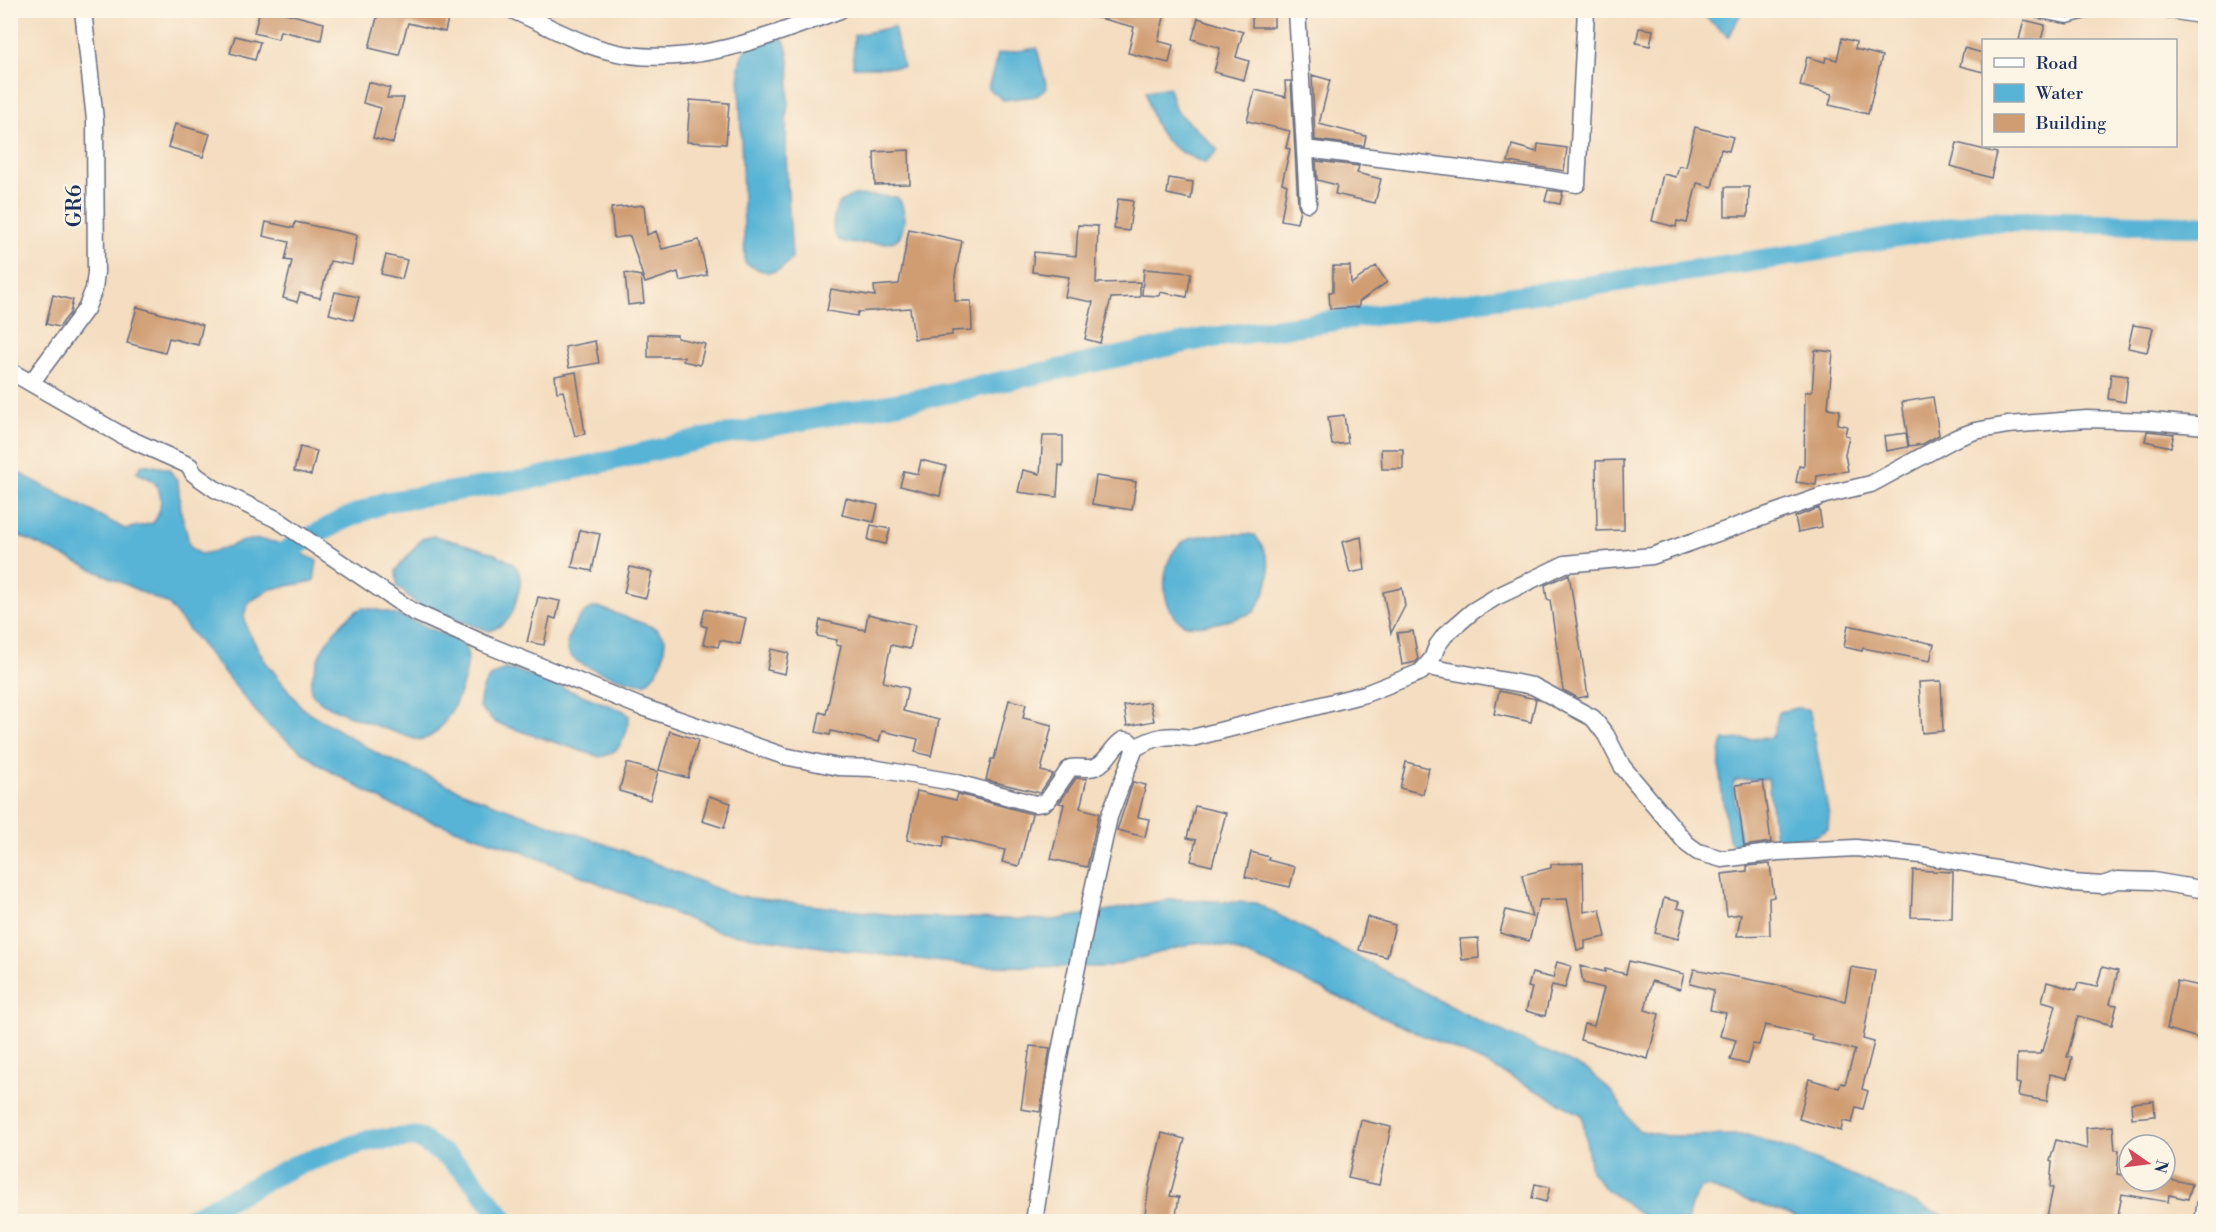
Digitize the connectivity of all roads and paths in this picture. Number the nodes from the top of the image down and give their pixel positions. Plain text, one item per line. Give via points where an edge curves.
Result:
1 (83, 10) edge
2 (512, 10) edge
3 (840, 10) edge
4 (1297, 10) edge
5 (1586, 10) edge
6 (2040, 10) edge
7 (2085, 10) edge
8 (2170, 10) edge
9 (2205, 16) edge
10 (1305, 149) junction
11 (1308, 203) dead end
12 (10, 371) edge
13 (31, 383) junction
14 (2205, 426) edge
15 (1427, 667) junction
16 (1135, 748) junction
17 (2205, 890) edge
18 (2205, 1202) edge
19 (1034, 1221) edge
20 (2204, 1221) edge

1 - 13 street, GR6 via 95,120 94,288 86,309
2 - 3 street via 604,50 677,57 713,51
4 - 10 street
5 - 10 street via 1577,184
6 - 7 street via 2067,15
8 - 9 street
10 - 11 street
12 - 13 street
13 - 16 street via 123,436 179,459 215,489 278,520 412,611 639,706 784,756 953,782 1035,804 1048,800 1070,768 1092,769 1124,740
14 - 15 street via 2087,419 1975,431 1871,484 1825,495 1652,556 1565,564 1553,569 1496,597 1460,621 1445,635
15 - 16 street via 1365,694 1192,738 1168,735
15 - 17 street via 1533,686 1593,718 1622,766 1687,844 1698,852 1722,859 1856,848 1921,855 2073,883 2153,881
16 - 19 street via 1109,817 1071,991
18 - 20 street

